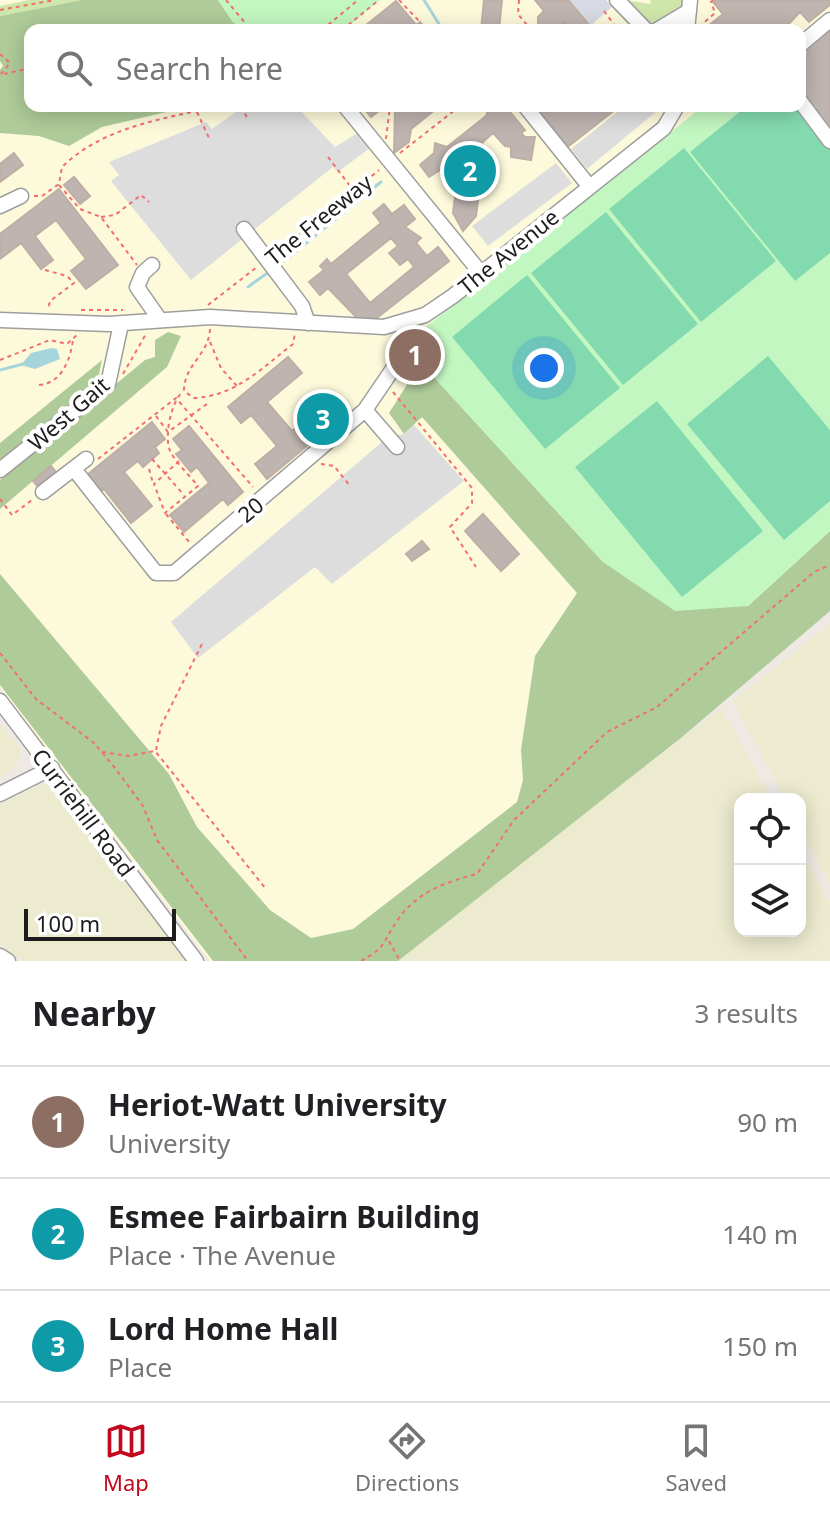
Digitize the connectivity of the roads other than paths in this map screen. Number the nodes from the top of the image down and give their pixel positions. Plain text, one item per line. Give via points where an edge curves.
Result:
1 (617, 0) edge
2 (690, 5) edge
3 (830, 20) edge
4 (640, 24) edge
5 (665, 24) edge
6 (806, 40) edge
7 (806, 109) edge
8 (350, 112) edge
9 (530, 112) edge
10 (673, 112) edge
11 (830, 141) edge
12 (589, 186) junction
13 (21, 196) road end
14 (0, 206) edge
15 (244, 229) dead end
16 (147, 269) road end
17 (480, 272) junction
18 (0, 320) edge
19 (160, 320) junction
20 (403, 323) junction
21 (115, 324) junction
22 (304, 325) junction
23 (365, 410) junction
24 (397, 447) dead end
25 (0, 470) edge
26 (43, 492) road end
27 (0, 701) edge
28 (52, 768) junction
29 (0, 794) edge
30 (0, 956) edge
31 (8, 961) edge
32 (196, 961) edge

1 - 4 street
2 - 5 street
3 - 6 street
7 - 11 street
8 - 17 street
9 - 12 street
10 - 12 street, The Avenue via 664,128
12 - 17 street, The Avenue
13 - 14 street
15 - 22 street via 302,306
16 - 19 street via 139,294
17 - 20 street, The Avenue via 439,306
18 - 21 street via 79,316
19 - 21 street
19 - 22 street via 210,310
20 - 22 street, The Avenue
20 - 23 street, 20 via 406,341 401,357
21 - 25 street, West Gait via 108,384
23 - 24 street
23 - 26 street, 20 via 288,486 263,499 174,573 156,573 79,468
27 - 28 street, Curriehill Road
28 - 29 street
28 - 32 street, Curriehill Road
30 - 31 street

